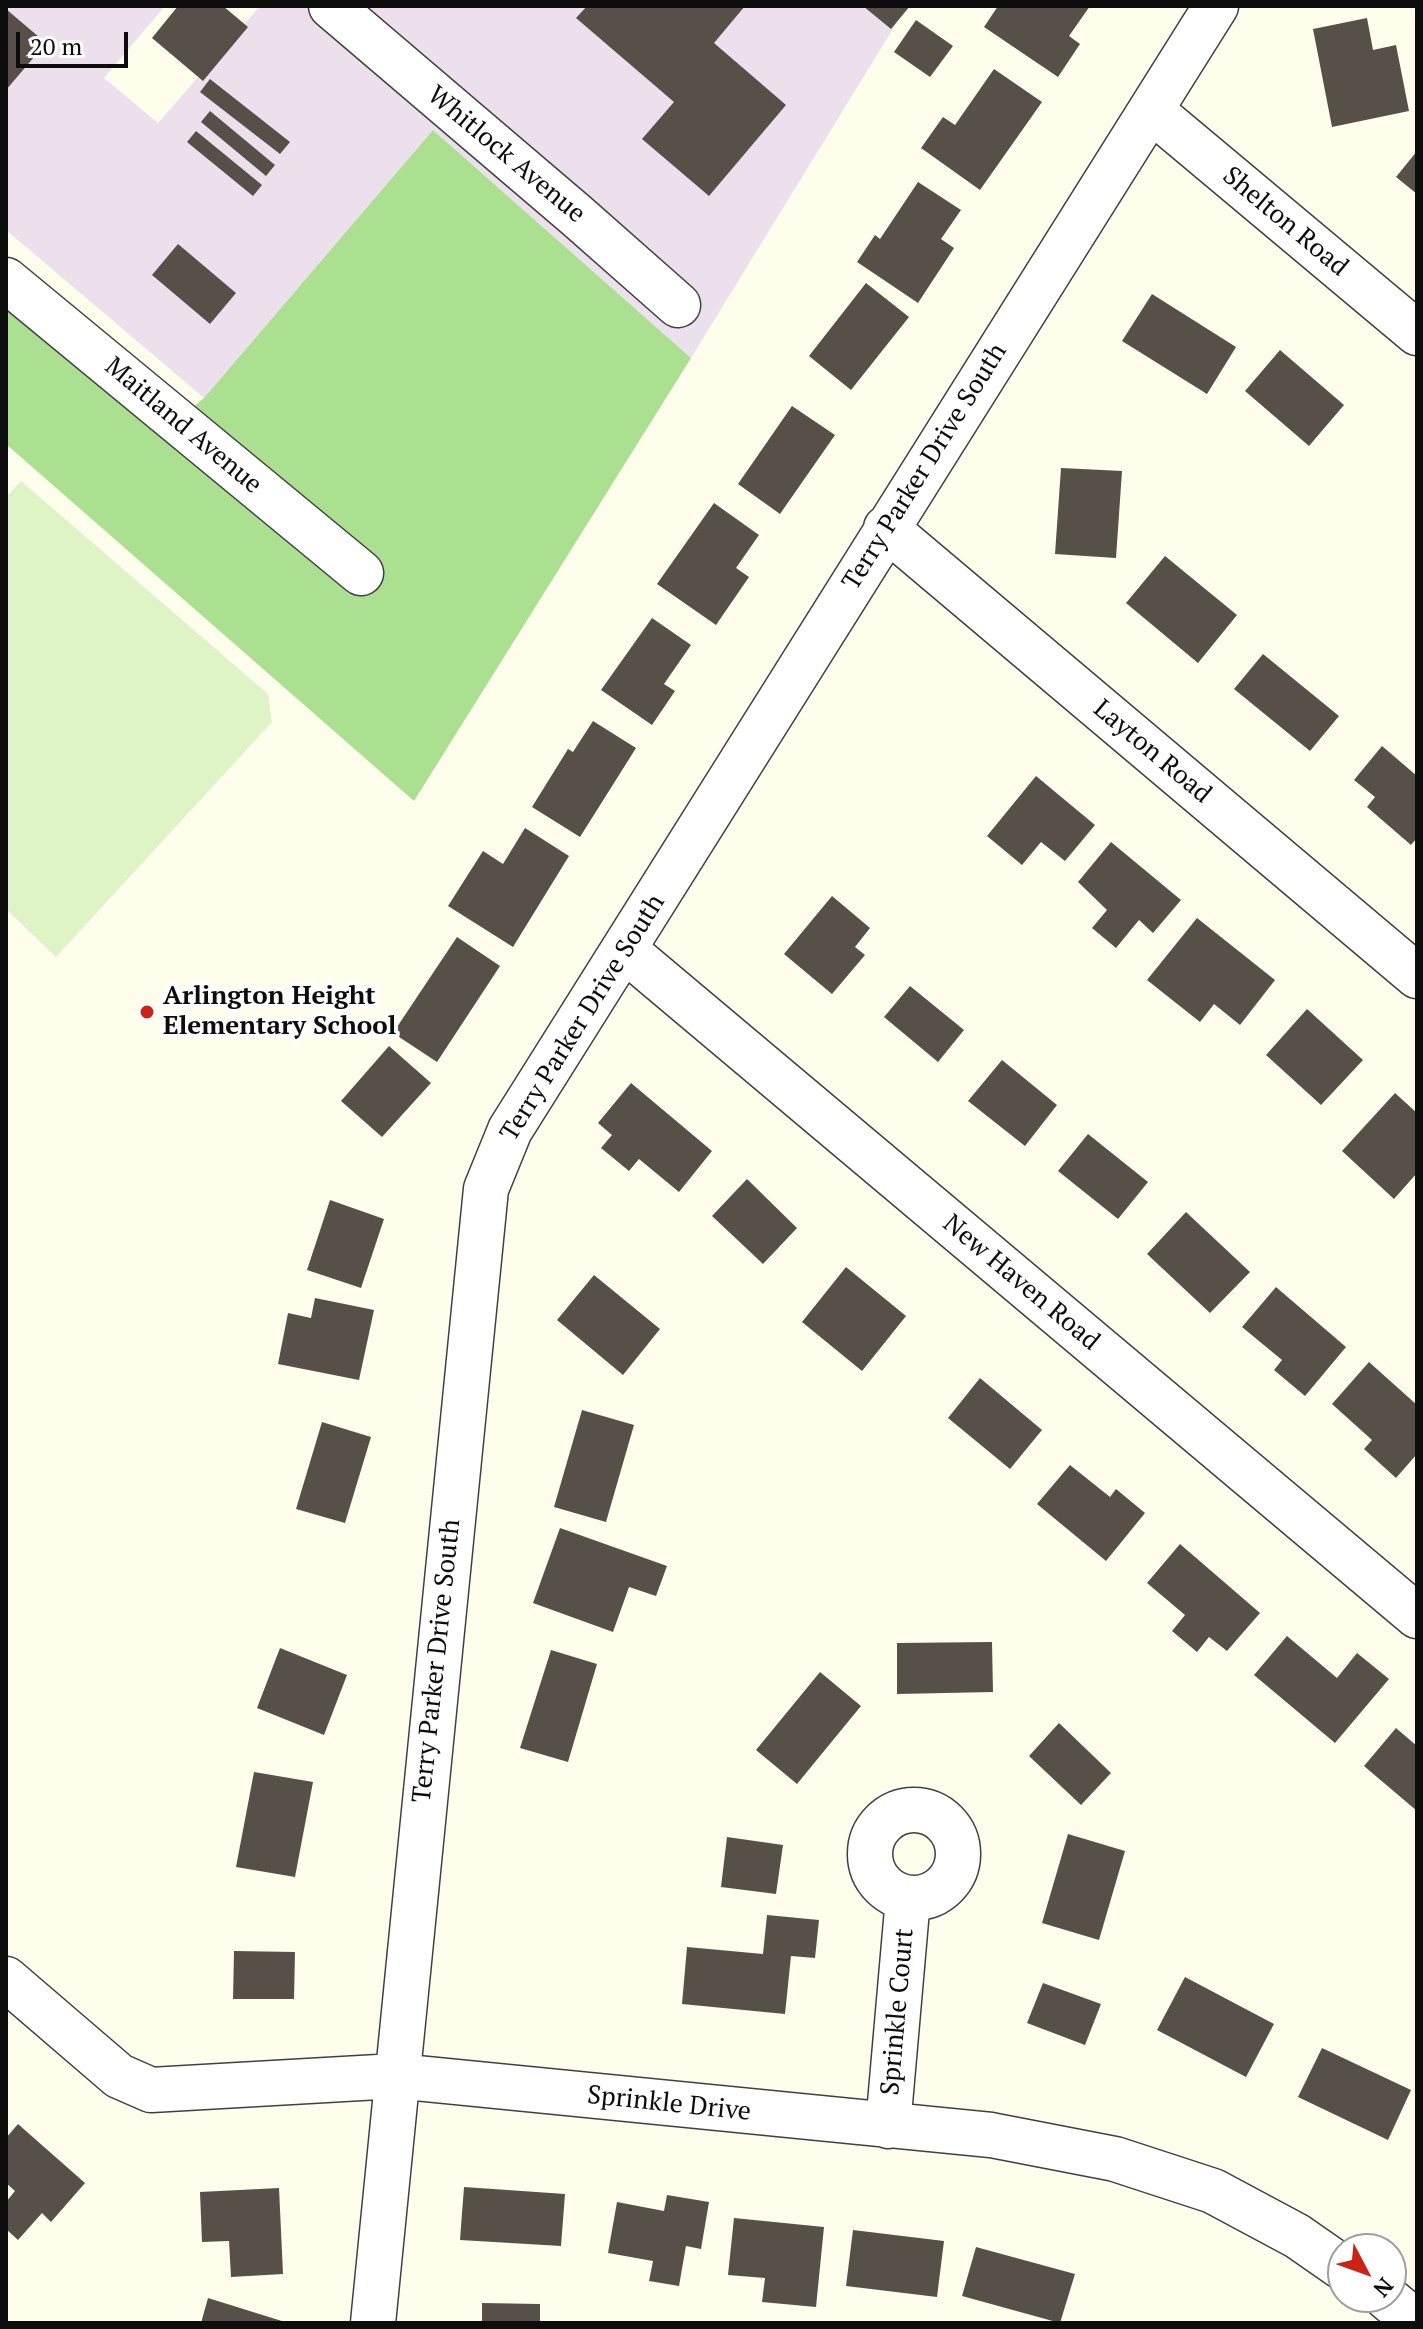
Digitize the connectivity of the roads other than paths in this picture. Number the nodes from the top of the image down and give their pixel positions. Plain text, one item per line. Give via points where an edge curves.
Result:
1 (331, 6) edge
2 (1216, 6) edge
3 (1152, 111) junction
4 (6, 280) edge
5 (678, 305) dead end
6 (1417, 333) edge
7 (886, 528) junction
8 (361, 573) dead end
9 (625, 950) junction
10 (1417, 976) edge
11 (1417, 1616) edge
12 (908, 1898) dead end
13 (6, 1979) edge
14 (396, 2076) junction
15 (888, 2126) junction
16 (1327, 2257) edge
17 (373, 2323) edge

1 - 5 street, Whitlock Avenue
2 - 3 street, Terry Parker Drive South
3 - 6 street, Shelton Road
3 - 7 street, Terry Parker Drive South
4 - 8 street, Maitland Avenue
7 - 9 street, Terry Parker Drive South
7 - 10 street, Layton Road
9 - 11 street, New Haven Road
9 - 14 street, Terry Parker Drive South via 510,1130 486,1189
12 - 15 street, Sprinkle Court
13 - 14 street, Sprinkle Drive via 119,2076 151,2090
14 - 15 street, Sprinkle Drive
14 - 17 street, Terry Parker Drive South
15 - 16 street, Sprinkle Drive via 991,2135 1115,2159 1213,2191

